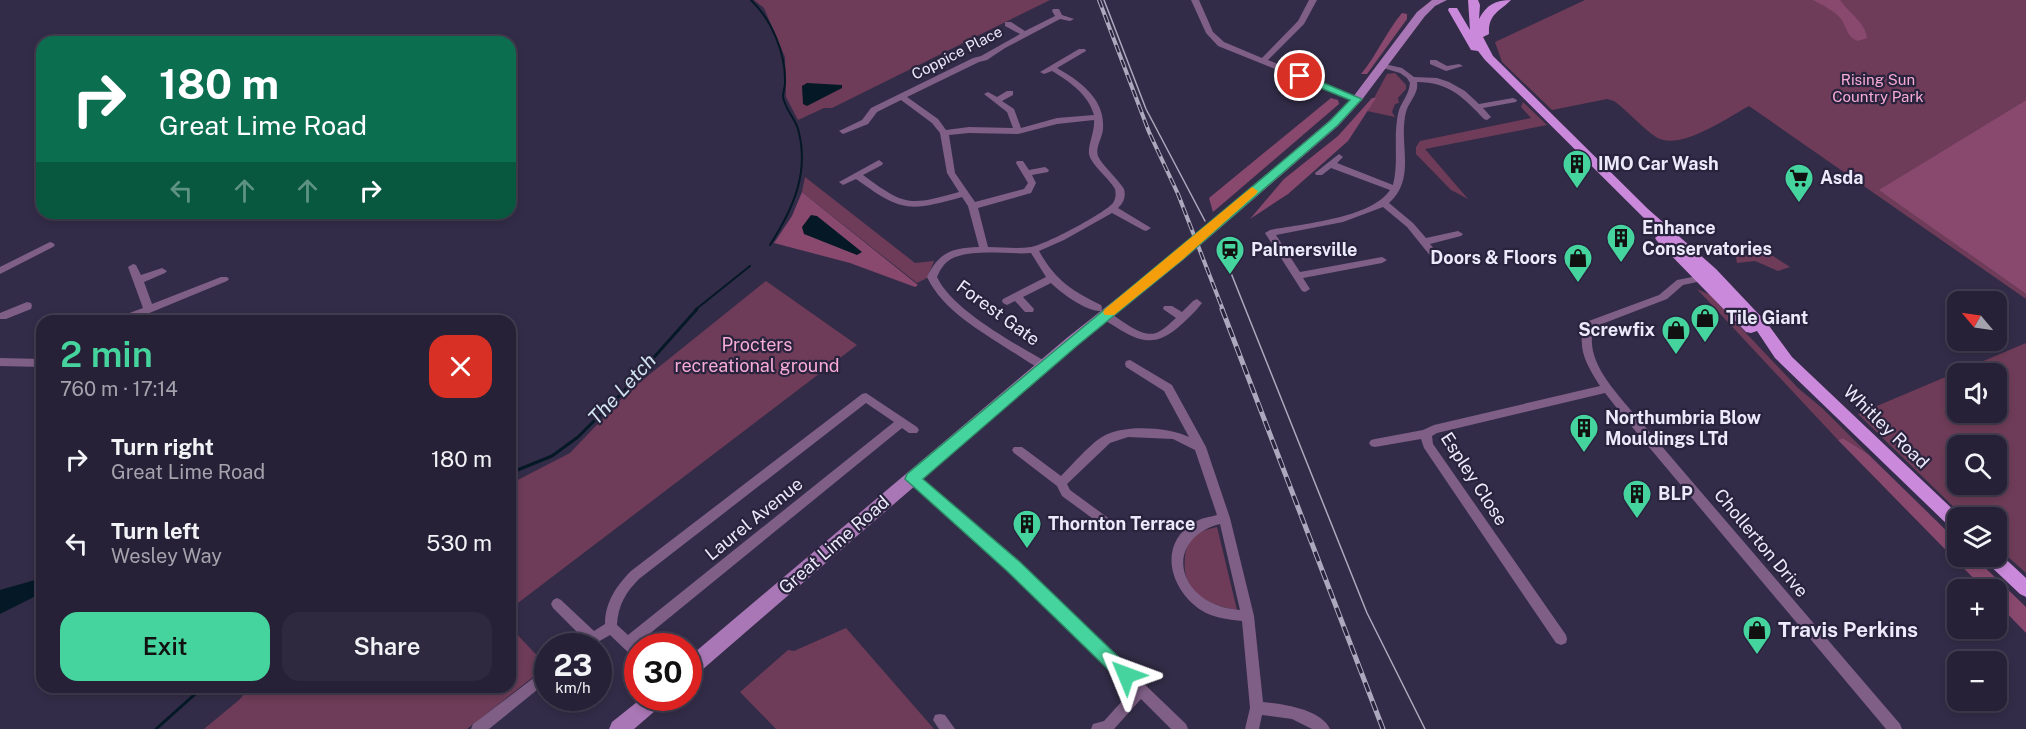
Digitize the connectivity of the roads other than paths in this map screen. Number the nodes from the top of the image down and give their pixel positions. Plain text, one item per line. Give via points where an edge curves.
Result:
1 (1195, 0) edge
2 (1313, 0) edge
3 (1507, 0) edge
4 (1447, 5) edge
5 (1474, 5) edge
6 (1071, 19) dead end
7 (1008, 24) dead end
8 (1025, 34) junction
9 (1082, 51) dead end
10 (1074, 56) junction
11 (1083, 61) dead end
12 (1263, 61) junction
13 (1433, 62) dead end
14 (1383, 65) junction
15 (1459, 66) dead end
16 (1446, 69) junction
17 (1502, 72) junction
18 (1412, 79) junction
19 (1440, 80) junction
20 (1010, 93) dead end
21 (988, 94) dead end
22 (902, 97) junction
23 (1357, 99) junction
24 (997, 100) junction
25 (1513, 100) dead end
26 (1478, 107) junction
27 (1097, 117) junction
28 (1487, 117) dead end
29 (842, 131) dead end
30 (1018, 131) junction
31 (944, 134) junction
32 (1339, 157) dead end
33 (879, 163) dead end
34 (1020, 163) dead end
35 (1330, 164) junction
36 (1045, 170) dead end
37 (1320, 173) dead end
38 (1027, 174) junction
39 (857, 175) junction
40 (843, 182) dead end
41 (1395, 189) junction
42 (964, 193) junction
43 (1383, 203) junction
44 (973, 206) junction
45 (1112, 209) junction
46 (1135, 222) junction
47 (1146, 228) dead end
48 (1126, 230) dead end
49 (1458, 234) dead end
50 (1424, 242) junction
51 (50, 245) dead end
52 (984, 249) junction
53 (1034, 250) junction
54 (1353, 254) dead end
55 (1436, 256) dead end
56 (1382, 260) dead end
57 (1361, 264) junction
58 (133, 267) dead end
59 (0, 271) edge
60 (162, 271) dead end
61 (1298, 276) junction
62 (1709, 276) junction
63 (224, 279) dead end
64 (1051, 279) junction
65 (139, 280) junction
66 (1305, 289) dead end
67 (1088, 291) dead end
68 (1079, 299) junction
69 (1197, 303) dead end
70 (27, 306) dead end
71 (149, 309) junction
72 (1029, 309) dead end
73 (1168, 309) dead end
74 (1101, 312) junction
75 (1, 314) edge
76 (134, 315) edge
77 (1182, 317) junction
78 (5, 329) dead end
79 (1786, 359) junction
80 (0, 362) edge
81 (36, 363) edge
82 (1130, 364) dead end
83 (1044, 366) junction
84 (1608, 388) junction
85 (902, 422) junction
86 (912, 430) dead end
87 (1426, 434) junction
88 (1375, 442) dead end
89 (1200, 447) junction
90 (1018, 450) dead end
91 (912, 479) junction
92 (1061, 483) junction
93 (1947, 513) edge
94 (1224, 518) junction
95 (1107, 524) dead end
96 (2003, 567) edge
97 (2026, 589) edge
98 (557, 604) dead end
99 (1248, 616) junction
100 (611, 627) junction
101 (579, 633) edge
102 (601, 633) edge
103 (642, 633) edge
104 (1561, 639) dead end
105 (624, 640) edge
106 (702, 658) edge
107 (534, 685) edge
108 (1141, 690) junction
109 (1257, 708) junction
110 (640, 711) edge
111 (478, 729) edge
112 (619, 729) edge
113 (1098, 729) edge
114 (1181, 729) edge
115 (1252, 729) edge
116 (1323, 729) edge
117 (1895, 729) edge

1 - 12 street via 1210,33 1221,44
2 - 12 street via 1301,22
3 - 5 main road
3 - 17 main road via 1489,11 1483,25 1485,41
4 - 5 main road via 1467,12
4 - 14 main road, Great Lime Road via 1428,7
4 - 17 main road via 1476,49
5 - 17 main road via 1480,46
6 - 8 street, Coppice Place via 1058,14
7 - 8 street, Coppice Place
8 - 22 street, Coppice Place
9 - 10 street
10 - 11 street
10 - 27 street via 1048,70 1084,89
12 - 23 street
13 - 16 street
14 - 18 street
14 - 23 main road, Great Lime Road
15 - 16 street
16 - 19 street
17 - 62 main road via 1701,274
18 - 19 street
18 - 41 street via 1413,92 1401,117 1401,169
19 - 26 street via 1464,92
20 - 24 street
21 - 24 street
22 - 29 street, Coppice Place via 874,110 865,122
22 - 31 street, Coppice Place via 935,121
23 - 74 main road, Great Lime Road via 1178,257
24 - 30 street via 1011,111
25 - 26 street
26 - 28 street
27 - 30 street via 1057,121
27 - 45 street via 1094,156 1122,194
30 - 31 street
31 - 42 street via 951,173
32 - 35 street
33 - 39 street
34 - 38 street
35 - 37 street
35 - 41 street
36 - 38 street
38 - 44 street via 1032,183 1025,193
39 - 40 street
39 - 42 street via 892,201 905,205 921,205
41 - 43 street
42 - 44 street
43 - 50 street
43 - 61 street via 1342,217 1270,233
44 - 52 street
45 - 46 street
45 - 53 street, Forest Gate
46 - 47 street
46 - 48 street
49 - 50 street
50 - 55 street
51 - 59 street
52 - 53 street, Forest Gate
52 - 83 street, Forest Gate via 946,258 935,268 933,281 942,294 991,333
53 - 64 street
54 - 57 street
56 - 57 street
57 - 61 street
58 - 65 street
60 - 65 street
61 - 66 street
62 - 79 main road, Whitley Road via 1762,338
62 - 79 main road, Whitley Road via 1762,327
62 - 84 street, Chollerton Drive via 1680,282 1663,297 1590,325 1586,337 1588,353
63 - 71 street
64 - 68 street
64 - 72 street via 1011,299
65 - 71 street
67 - 68 street
68 - 74 street
69 - 77 street
70 - 75 street
71 - 76 street
73 - 77 street
74 - 77 street via 1148,339 1167,332
74 - 83 main road, Great Lime Road
75 - 78 street
79 - 93 main road, Whitley Road
80 - 81 street
82 - 89 street via 1168,388
83 - 91 main road, Great Lime Road
84 - 87 street, Espley Close
84 - 117 street, Chollerton Drive
85 - 86 street, Laurel Avenue
85 - 100 street, Laurel Avenue via 866,397 621,580
85 - 103 street, Laurel Avenue
87 - 88 street
87 - 104 street, Espley Close via 1428,445
89 - 92 street via 1174,435 1128,433 1106,440
89 - 94 street
90 - 92 street
91 - 106 main road, Great Lime Road
91 - 108 street via 1013,566
92 - 95 street via 1066,494
94 - 99 street
94 - 99 street via 1198,526 1183,539 1178,548 1177,570 1193,596 1211,609
96 - 97 main road
98 - 101 street
99 - 109 street
100 - 102 street
100 - 105 street
107 - 111 street
108 - 113 street via 1108,726
108 - 114 street
109 - 115 street
109 - 116 street via 1308,717
110 - 112 main road

